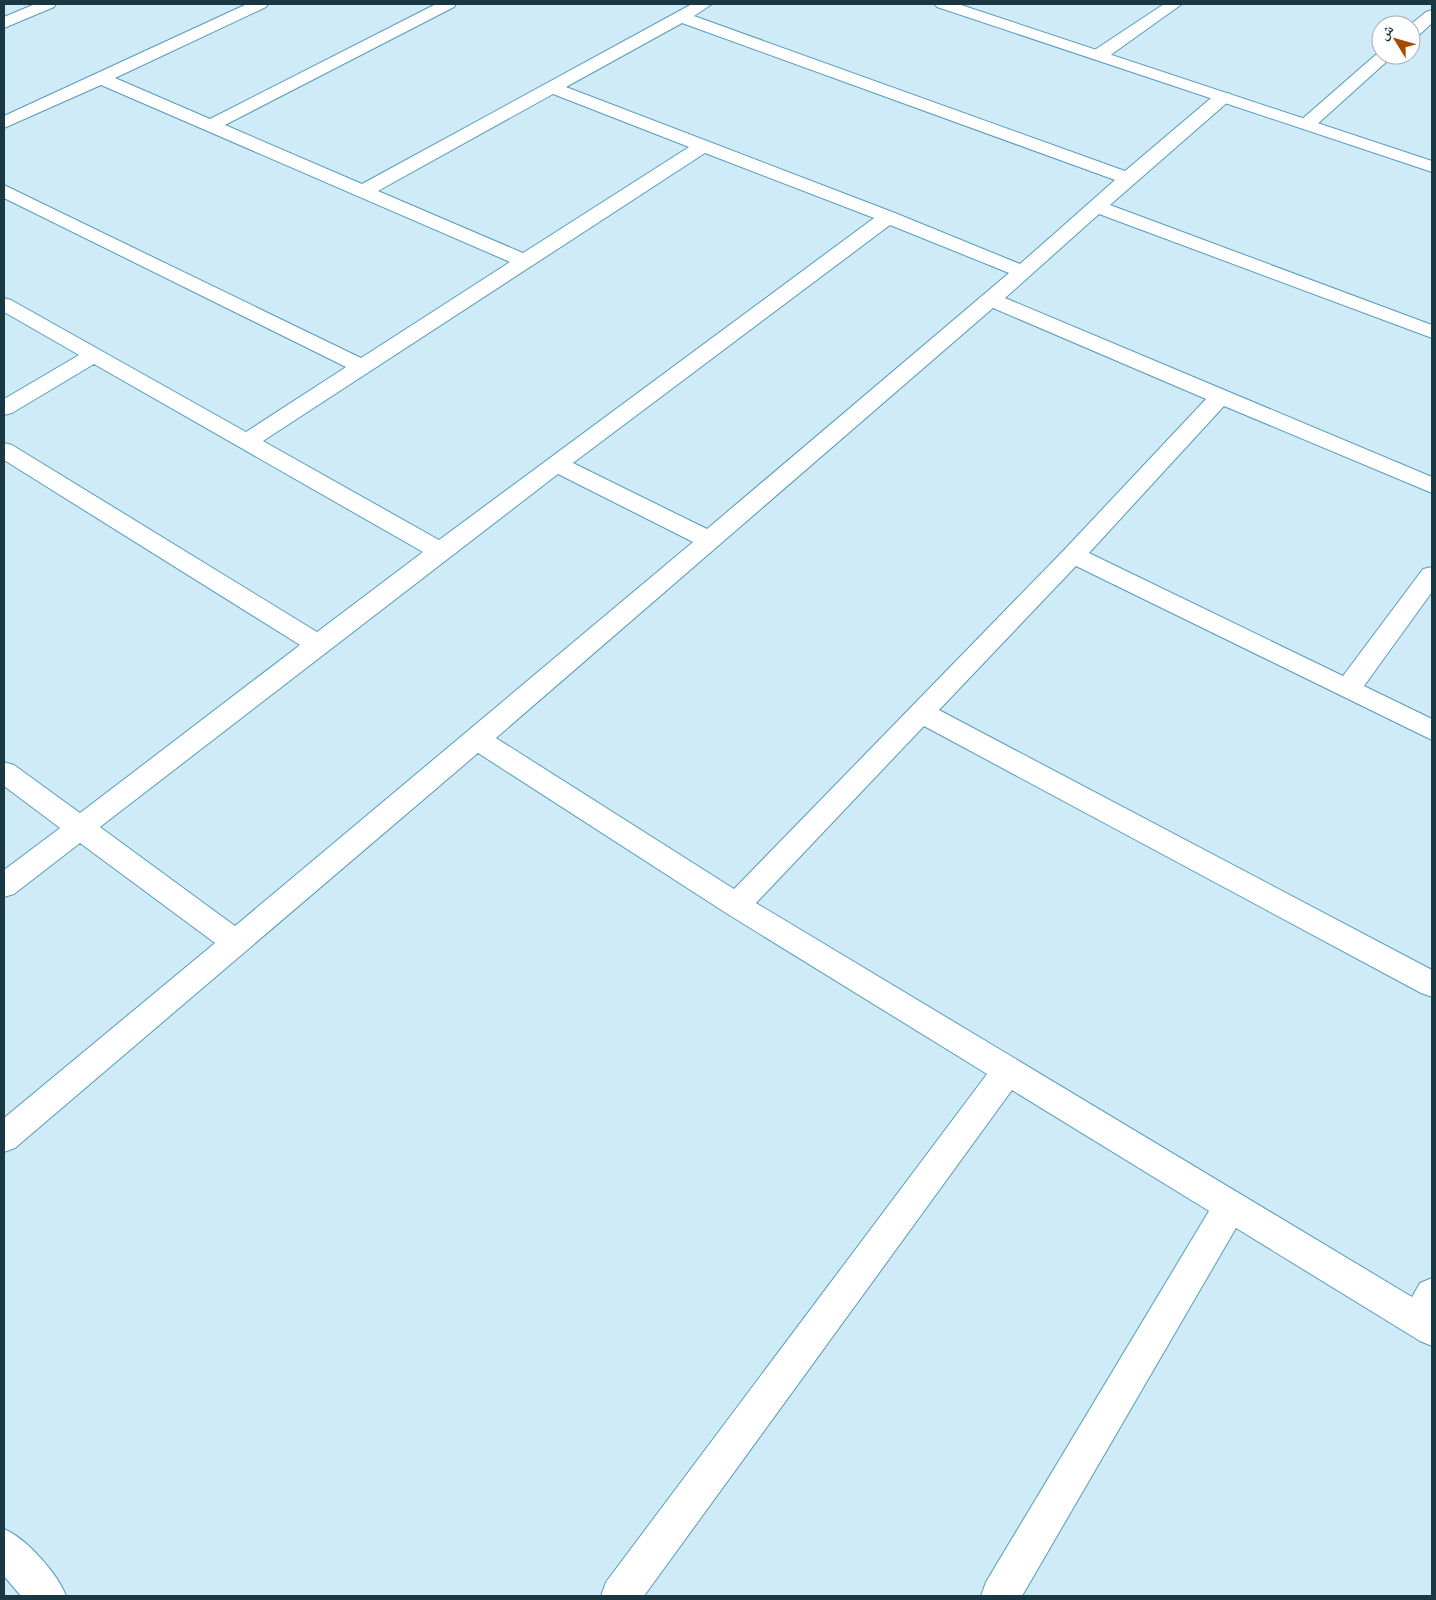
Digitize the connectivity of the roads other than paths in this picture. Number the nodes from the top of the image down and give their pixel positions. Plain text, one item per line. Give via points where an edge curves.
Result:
1 (48, 4) edge
2 (260, 4) edge
3 (448, 4) edge
4 (704, 4) edge
5 (943, 4) edge
6 (1174, 4) edge
7 (1432, 15) edge
8 (681, 17) junction
9 (4, 23) edge
10 (1421, 24) edge
11 (1099, 56) junction
12 (1375, 65) edge
13 (100, 78) junction
14 (554, 88) junction
15 (1224, 97) junction
16 (4, 123) edge
17 (1307, 124) junction
18 (210, 126) junction
19 (704, 145) junction
20 (1432, 167) edge
21 (1128, 178) junction
22 (4, 191) edge
23 (364, 191) junction
24 (1096, 206) junction
25 (888, 217) junction
26 (524, 261) junction
27 (1023, 272) junction
28 (989, 299) junction
29 (4, 304) edge
30 (1432, 332) edge
31 (94, 355) junction
32 (363, 367) junction
33 (1221, 396) junction
34 (4, 408) edge
35 (247, 441) junction
36 (4, 450) edge
37 (556, 464) junction
38 (1432, 486) edge
39 (709, 540) junction
40 (440, 551) junction
41 (1073, 555) junction
42 (1432, 574) edge
43 (318, 646) junction
44 (1347, 689) junction
45 (922, 713) junction
46 (1432, 730) edge
47 (477, 739) junction
48 (4, 772) edge
49 (80, 828) junction
50 (4, 886) edge
51 (736, 905) junction
52 (234, 942) junction
53 (1432, 984) edge
54 (1008, 1072) junction
55 (4, 1138) edge
56 (1230, 1207) junction
57 (1428, 1315) edge
58 (4, 1548) edge
59 (47, 1596) edge
60 (620, 1596) edge
61 (1000, 1596) edge

1 - 9 main road
2 - 13 main road
3 - 18 main road
4 - 8 main road
5 - 11 main road
6 - 11 main road
7 - 10 main road
8 - 14 main road
8 - 21 main road
11 - 15 main road
12 - 17 main road
13 - 16 main road
13 - 18 main road
14 - 19 main road
14 - 23 main road
15 - 17 main road
15 - 21 main road
17 - 20 main road
18 - 23 main road
19 - 25 main road
19 - 26 main road
21 - 24 main road
22 - 32 main road
23 - 26 main road
24 - 27 main road
24 - 30 main road
25 - 27 main road
25 - 37 main road
26 - 32 main road
27 - 28 main road
28 - 33 main road
28 - 39 main road
29 - 31 main road
31 - 34 main road
31 - 35 main road
32 - 35 main road
33 - 38 main road
33 - 41 main road
35 - 40 main road
36 - 43 main road
37 - 39 main road
37 - 40 main road
39 - 47 main road
40 - 43 main road
41 - 44 main road
41 - 45 main road
42 - 44 main road
43 - 49 main road
44 - 46 main road
45 - 51 main road
45 - 53 main road
47 - 51 main road
47 - 52 main road
48 - 49 main road
49 - 50 main road
49 - 52 main road
51 - 54 main road
52 - 55 main road
54 - 56 main road
54 - 60 main road
56 - 57 main road
56 - 61 main road
58 - 59 main road

